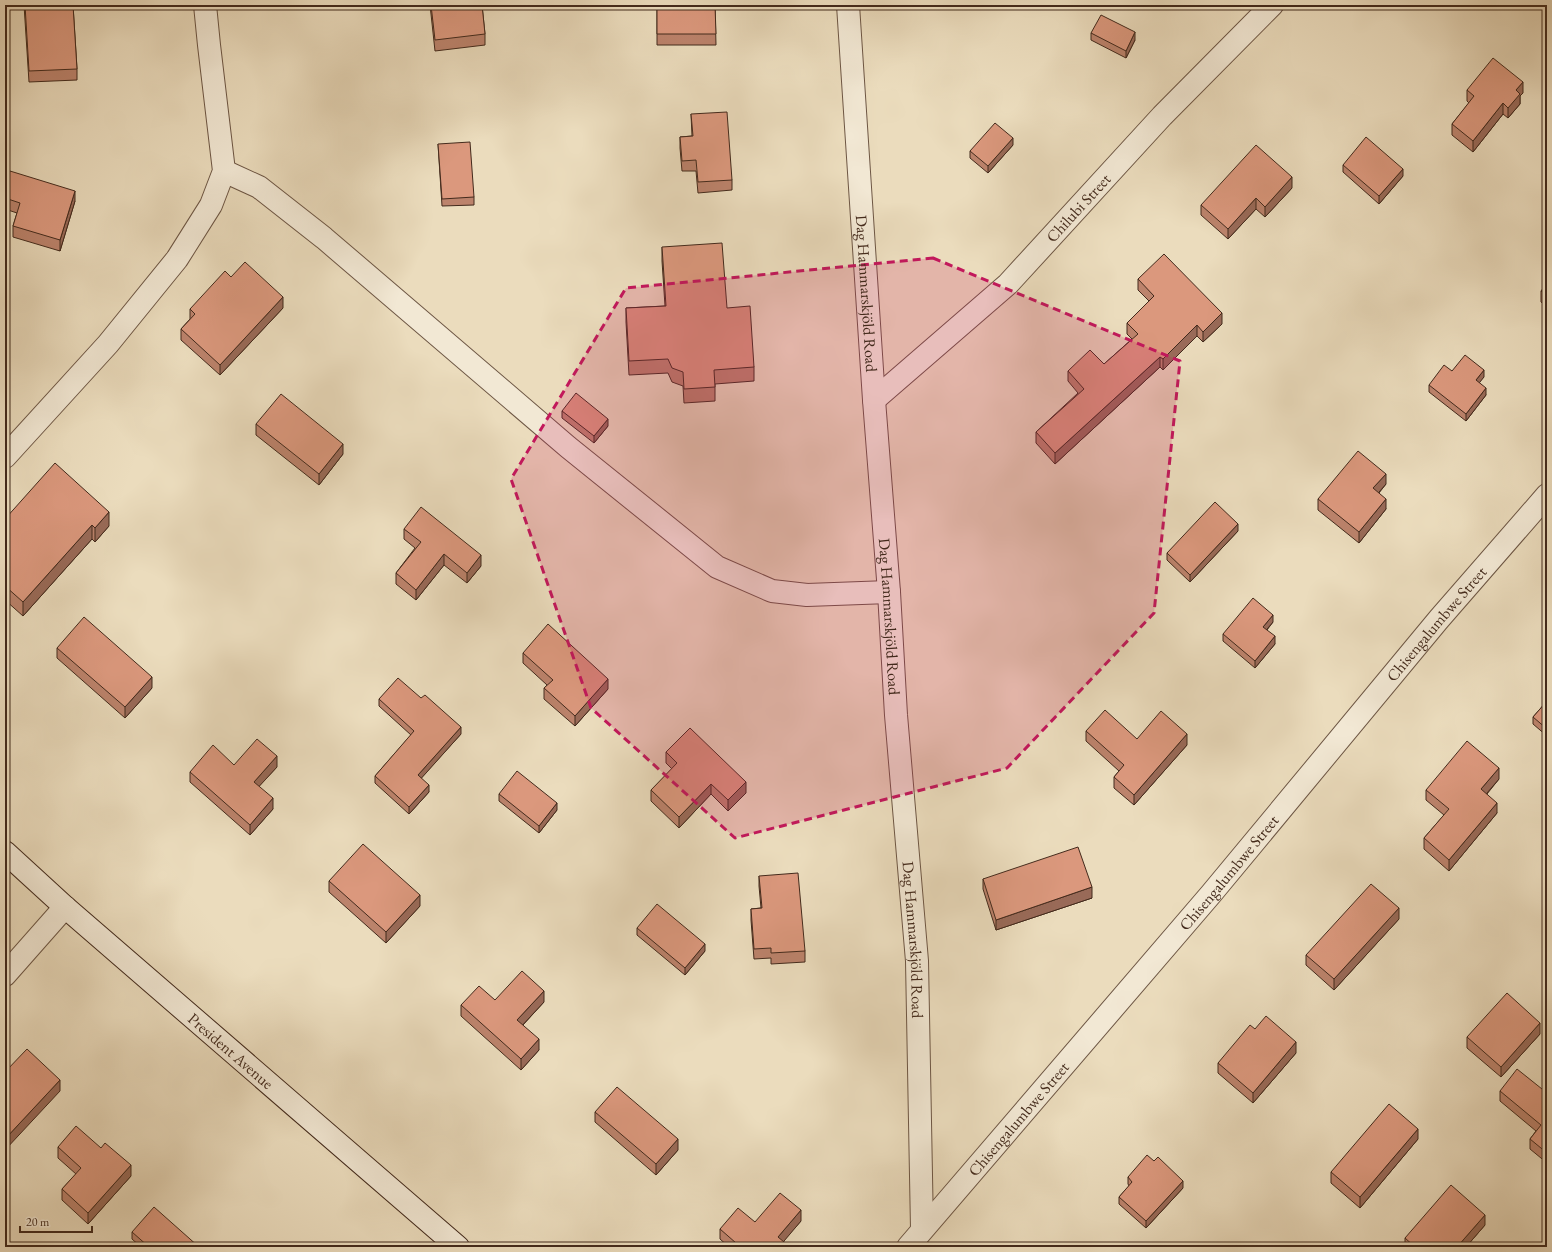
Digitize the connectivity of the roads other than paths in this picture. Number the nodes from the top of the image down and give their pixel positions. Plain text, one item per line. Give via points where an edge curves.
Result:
1 (205, 5) edge
2 (848, 5) edge
3 (1272, 5) edge
4 (224, 171) junction
5 (874, 400) junction
6 (5, 457) edge
7 (1547, 495) edge
8 (889, 592) junction
9 (1439, 619) junction
10 (5, 852) edge
11 (65, 907) junction
12 (5, 975) edge
13 (922, 1229) junction
14 (458, 1247) edge
15 (907, 1247) edge

1 - 4 street
2 - 5 street, Dag Hammarskjöld Road
3 - 5 street, Chilubi Street via 1162,116 1008,284
4 - 6 street via 212,205 178,260 108,344
4 - 8 street via 259,187 283,205 568,447 717,567 772,591 807,595
5 - 8 street, Dag Hammarskjöld Road
7 - 9 street, Chisengalumbwe Street
8 - 13 street, Dag Hammarskjöld Road via 896,715 917,961
9 - 13 street
9 - 15 street, Chisengalumbwe Street via 1210,894
10 - 11 street, President Avenue
11 - 12 street
11 - 14 street, President Avenue
13 - 15 street

